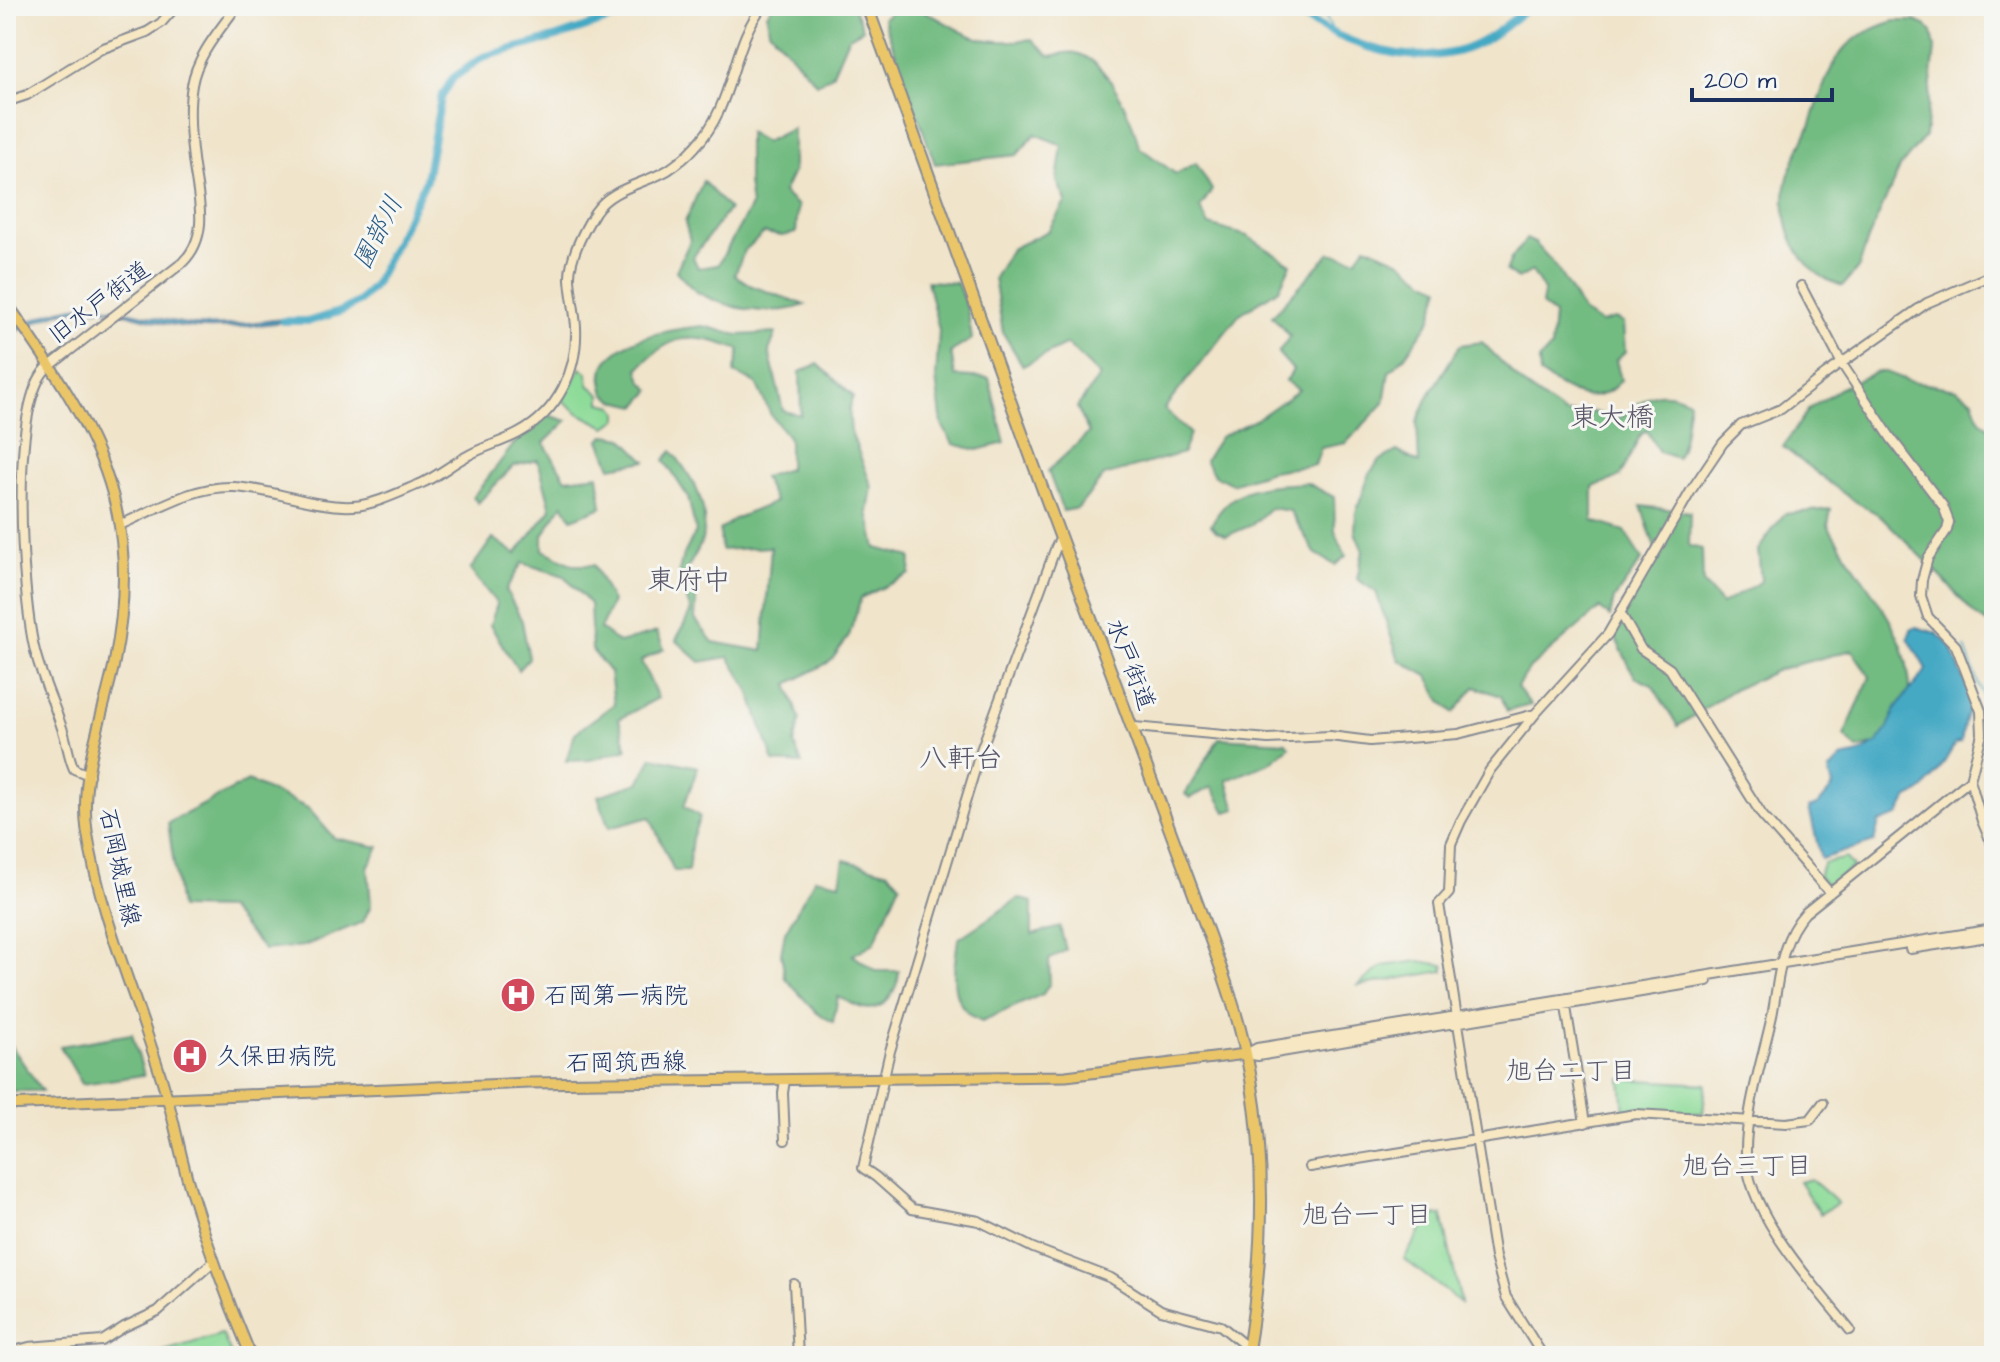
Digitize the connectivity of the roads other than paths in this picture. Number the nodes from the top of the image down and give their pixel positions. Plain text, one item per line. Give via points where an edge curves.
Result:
1 (176, 6) edge
2 (237, 6) edge
3 (763, 6) edge
4 (867, 6) edge
5 (6, 102) edge
6 (1994, 274) edge
7 (1801, 286) dead end
8 (6, 302) edge
9 (1842, 364) junction
10 (50, 365) junction
11 (120, 525) junction
12 (1061, 538) junction
13 (1050, 564) junction
14 (1072, 569) junction
15 (1621, 614) junction
16 (1536, 713) junction
17 (1134, 727) junction
18 (89, 775) junction
19 (1970, 780) junction
20 (1994, 849) edge
21 (1830, 893) junction
22 (1994, 929) edge
23 (1994, 936) edge
24 (1781, 966) junction
25 (1565, 1000) junction
26 (1457, 1018) junction
27 (1246, 1054) junction
28 (885, 1079) junction
29 (785, 1080) junction
30 (167, 1098) junction
31 (1823, 1103) dead end
32 (6, 1105) edge
33 (1749, 1122) junction
34 (1585, 1123) junction
35 (785, 1140) dead end
36 (1477, 1141) junction
37 (1310, 1167) dead end
38 (214, 1261) junction
39 (794, 1284) dead end
40 (1850, 1330) dead end
41 (1248, 1352) edge
42 (6, 1353) edge
43 (251, 1356) edge
44 (798, 1356) edge
45 (1543, 1356) edge

1 - 5 street via 147,32 91,54 27,95
2 - 10 street, 旧水戸街道 via 204,52 191,86 191,140 201,219 195,247 117,316
3 - 11 street via 711,128 670,169 622,190 596,212 572,259 576,351 556,402 539,418 427,481 357,506 213,488
4 - 12 highway, 水戸街道
6 - 9 street via 1927,303
7 - 9 street
8 - 10 main road, 石岡城里線
9 - 15 street via 1781,409 1741,425 1723,443
9 - 19 street via 1943,506 1949,522 1928,558 1921,596 1928,617 1956,646 1981,711 1982,734
10 - 11 main road, 石岡城里線 via 98,449
10 - 18 street, 旧水戸街道 via 37,380 27,415 27,589 34,647 70,762
11 - 18 main road, 石岡城里線 via 122,613
12 - 13 street
12 - 14 highway, 水戸街道
13 - 14 street via 1059,561
13 - 28 street via 981,750
14 - 17 highway, 水戸街道
15 - 16 street
15 - 21 street via 1641,649 1670,669 1762,815
16 - 17 street via 1458,734 1370,741 1330,736 1268,739
16 - 26 street via 1490,770 1451,844 1449,893 1439,904
17 - 27 highway, 水戸街道 via 1226,982
18 - 30 main road, 石岡城里線 via 88,834 120,958
19 - 20 street
19 - 21 street
21 - 24 street via 1800,919
22 - 24 street
23 - 24 street
24 - 25 street
24 - 33 street
25 - 26 street
25 - 34 street
26 - 27 street via 1257,1048
26 - 36 street
27 - 28 main road, 石岡筑西線 via 1066,1076
27 - 41 highway, 水戸街道 via 1262,1205
28 - 29 main road, 石岡筑西線
28 - 41 street via 863,1168 905,1205 918,1212 979,1221 1111,1278 1161,1310 1228,1329
29 - 30 main road, 石岡筑西線 via 529,1083
29 - 35 street
30 - 32 main road, 石岡筑西線
30 - 38 main road, 石岡城里線
31 - 33 street via 1810,1120
33 - 34 street via 1636,1114
33 - 40 street via 1746,1154 1754,1193 1804,1273
34 - 36 street
36 - 37 street
36 - 45 street via 1506,1297
38 - 42 street via 158,1311 102,1341
38 - 43 main road, 石岡城里線
39 - 44 street

